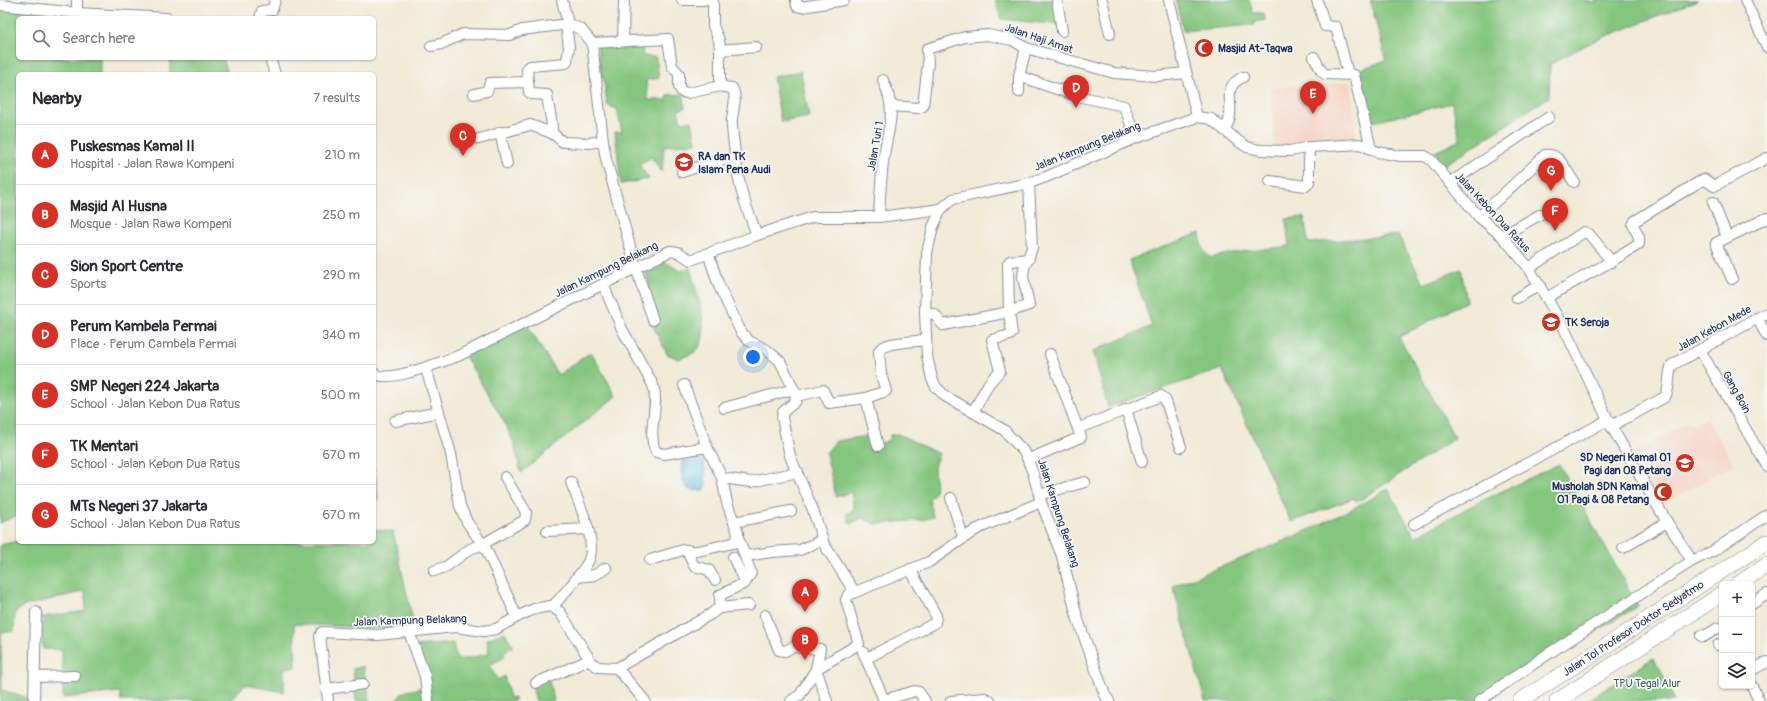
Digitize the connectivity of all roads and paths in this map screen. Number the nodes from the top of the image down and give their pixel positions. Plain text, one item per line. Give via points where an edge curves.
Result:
1 (77, 0) edge
2 (275, 0) edge
3 (562, 0) edge
4 (624, 0) edge
5 (684, 0) edge
6 (704, 0) edge
7 (711, 0) edge
8 (796, 0) edge
9 (844, 0) edge
10 (1057, 0) edge
11 (1102, 0) edge
12 (1169, 0) edge
13 (1317, 0) edge
14 (1745, 0) edge
15 (0, 5) edge
16 (77, 14) junction
17 (122, 16) edge
18 (261, 16) edge
19 (567, 24) junction
20 (1062, 31) dead end
21 (1110, 34) dead end
22 (623, 41) junction
23 (592, 42) junction
24 (431, 46) dead end
25 (1767, 47) edge
26 (756, 48) dead end
27 (720, 50) junction
28 (1026, 50) junction
29 (1314, 57) dead end
30 (271, 60) edge
31 (274, 72) edge
32 (1186, 73) junction
33 (1348, 74) junction
34 (1019, 76) junction
35 (1243, 77) dead end
36 (883, 80) dead end
37 (528, 82) junction
38 (721, 86) junction
39 (1019, 92) dead end
40 (474, 94) dead end
41 (891, 106) junction
42 (1197, 117) junction
43 (1549, 118) dead end
44 (1224, 130) junction
45 (500, 132) junction
46 (552, 133) junction
47 (1136, 138) junction
48 (480, 139) dead end
49 (602, 141) junction
50 (1309, 147) junction
51 (1370, 149) junction
52 (736, 158) junction
53 (1767, 158) edge
54 (507, 164) dead end
55 (682, 172) dead end
56 (1270, 181) dead end
57 (1574, 182) dead end
58 (1029, 183) junction
59 (1450, 183) junction
60 (1713, 202) dead end
61 (941, 209) junction
62 (1542, 214) dead end
63 (879, 217) junction
64 (1479, 217) junction
65 (1767, 218) edge
66 (757, 235) junction
67 (1502, 236) junction
68 (1727, 237) junction
69 (708, 253) junction
70 (1029, 259) junction
71 (1612, 262) junction
72 (636, 268) junction
73 (1528, 268) junction
74 (1732, 279) dead end
75 (603, 284) junction
76 (1540, 285) junction
77 (1517, 298) dead end
78 (1547, 298) junction
79 (1009, 312) junction
80 (925, 313) junction
81 (1767, 313) edge
82 (1757, 318) junction
83 (653, 320) dead end
84 (1767, 336) edge
85 (926, 340) junction
86 (1700, 350) junction
87 (1050, 354) dead end
88 (426, 368) junction
89 (376, 375) edge
90 (684, 386) dead end
91 (795, 393) junction
92 (866, 398) junction
93 (724, 408) dead end
94 (1126, 409) junction
95 (439, 412) junction
96 (973, 412) junction
97 (394, 422) dead end
98 (1610, 423) junction
99 (1079, 428) junction
100 (878, 446) dead end
101 (707, 447) junction
102 (1181, 447) dead end
103 (1029, 459) junction
104 (1142, 462) dead end
105 (1767, 466) edge
106 (798, 472) junction
107 (505, 477) dead end
108 (722, 478) junction
109 (571, 482) dead end
110 (1085, 482) dead end
111 (951, 498) dead end
112 (1040, 498) junction
113 (790, 511) dead end
114 (1767, 515) edge
115 (734, 522) junction
116 (1667, 522) junction
117 (1414, 524) dead end
118 (588, 529) junction
119 (547, 531) dead end
120 (738, 537) junction
121 (964, 537) junction
122 (822, 540) junction
123 (1767, 542) edge
124 (483, 544) junction
125 (1623, 548) dead end
126 (688, 550) junction
127 (745, 556) junction
128 (733, 557) dead end
129 (1690, 557) junction
130 (650, 560) dead end
131 (1767, 565) edge
132 (606, 568) dead end
133 (910, 569) junction
134 (434, 571) dead end
135 (577, 576) junction
136 (715, 580) dead end
137 (1743, 581) edge
138 (745, 583) junction
139 (854, 591) junction
140 (1767, 594) edge
141 (1719, 596) edge
142 (1755, 602) edge
143 (749, 605) dead end
144 (553, 606) junction
145 (720, 608) junction
146 (36, 612) dead end
147 (765, 615) dead end
148 (517, 617) junction
149 (412, 631) junction
150 (1702, 635) dead end
151 (1719, 635) edge
152 (859, 644) junction
153 (867, 658) junction
154 (590, 660) junction
155 (1767, 662) edge
156 (616, 668) junction
157 (1755, 668) edge
158 (816, 669) junction
159 (75, 676) dead end
160 (34, 677) junction
161 (536, 683) dead end
162 (363, 684) dead end
163 (326, 689) junction
164 (1753, 689) edge
165 (34, 697) edge
166 (26, 701) edge
167 (328, 701) edge
168 (428, 701) edge
169 (645, 701) edge
170 (791, 701) edge
171 (827, 701) edge
172 (883, 701) edge
173 (925, 701) edge
174 (951, 701) edge
175 (990, 701) edge
176 (1109, 701) edge
177 (1479, 701) edge
178 (1520, 701) edge
179 (1557, 701) edge
180 (1759, 701) edge

1 - 16 street
2 - 18 street via 272,10 262,12
3 - 19 street
4 - 22 street
5 - 6 street
7 - 27 street via 713,26
8 - 9 street via 797,6 802,7
10 - 20 street
11 - 21 street
12 - 32 street
13 - 33 street via 1325,26 1336,27
14 - 25 street
15 - 16 street
16 - 17 street
19 - 23 street via 581,30
19 - 24 street via 522,30 510,35 464,34
19 - 37 street via 569,47 566,63 530,66
22 - 23 street
22 - 38 street via 669,40 672,66 678,74 682,92
23 - 49 street
26 - 27 street
27 - 38 street
28 - 32 street, Jalan Haji Amat via 1114,73 1156,76
28 - 34 street
28 - 41 street, Jalan Haji Amat via 1012,40 988,35 965,37 929,47 923,106
29 - 33 street via 1325,74
30 - 31 street
32 - 42 street
33 - 51 street via 1354,75 1355,78
34 - 39 street
34 - 47 street via 1077,96 1124,106
35 - 44 street via 1234,83 1230,90 1230,116
36 - 41 street, Jalan Turi 1
37 - 40 street via 490,83 487,91
37 - 46 street via 530,93 547,95 553,122
38 - 52 street via 732,88 734,91 734,107 730,117
41 - 63 street, Jalan Turi 1 via 892,120 882,172
42 - 44 street, Jalan Kebon Dua Ratus via 1212,119
42 - 47 street, Jalan Kampung Belakang
43 - 59 street
44 - 50 street, Jalan Kebon Dua Ratus via 1247,147 1260,150 1290,151
45 - 46 street via 530,125
45 - 48 street
45 - 54 street
46 - 49 street via 567,142
47 - 58 street, Jalan Kampung Belakang via 1074,167
49 - 72 street
50 - 51 street, Jalan Kebon Dua Ratus via 1360,144
50 - 56 street via 1309,182 1306,186
51 - 59 street, Jalan Kebon Dua Ratus via 1401,156 1425,156
52 - 55 street
52 - 66 street via 740,185
53 - 71 street via 1714,186 1704,179 1635,221 1633,225 1640,237 1639,244
57 - 64 street via 1557,156 1545,155
58 - 61 street, Jalan Kampung Belakang via 957,197
58 - 70 street via 1032,248
59 - 64 street, Jalan Kebon Dua Ratus
60 - 68 street
61 - 63 street, Jalan Kampung Belakang
61 - 80 street, Jalan Kampung Belakang via 932,227 929,242
62 - 67 street
63 - 66 street, Jalan Kampung Belakang via 813,217
64 - 67 street, Jalan Kebon Dua Ratus
65 - 68 street
66 - 69 street, Jalan Kampung Belakang
67 - 73 street, Jalan Kebon Dua Ratus
68 - 74 street via 1716,243
69 - 72 street, Jalan Kampung Belakang via 690,260 678,252 670,251
69 - 91 street via 719,286 740,332 749,341 776,356 785,369
70 - 79 street via 1023,276 1029,305
70 - 79 street via 1010,261 1008,264
71 - 73 street, Jalan Kebon Dua Ratus via 1589,234 1584,232
71 - 78 street via 1578,278
72 - 75 street, Jalan Kampung Belakang
72 - 83 street
73 - 76 street, Jalan Kebon Dua Ratus
75 - 88 street, Jalan Kampung Belakang via 458,356
75 - 101 street via 622,330 656,393 653,436 656,452 664,454
76 - 77 street
76 - 78 street, Jalan Kebon Dua Ratus
78 - 98 street, Jalan Kebon Dua Ratus
79 - 80 street via 943,325 934,314
79 - 96 street via 1012,334 992,340 1000,371 989,383
80 - 85 street, Jalan Kampung Belakang
81 - 82 street, Jalan Kebon Mede
82 - 84 street
82 - 86 street, Jalan Kebon Mede
85 - 92 street via 880,348 881,375 886,390
85 - 96 street, Jalan Kampung Belakang via 928,364 936,387 945,396
86 - 98 street, Jalan Kebon Mede via 1672,365 1669,371 1668,393 1665,397
86 - 105 street, Gang Boin
87 - 99 street
88 - 89 street, Jalan Kampung Belakang via 388,377
88 - 95 street
90 - 101 street
91 - 92 street via 822,390 829,403
91 - 93 street
91 - 106 street via 795,404 783,412 782,423 790,456
92 - 100 street
94 - 99 street
94 - 102 street via 1163,396
94 - 104 street
95 - 97 street
95 - 124 street via 451,454 460,506 467,522
96 - 103 street, Jalan Kampung Belakang via 1004,430
98 - 116 street, Jalan Kebon Dua Ratus
98 - 117 street, Jalan Kebon Mede
99 - 103 street via 1082,436 1080,439
101 - 108 street
103 - 112 street, Jalan Kampung Belakang
106 - 108 street via 751,482
106 - 122 street
107 - 124 street via 527,516 525,520
108 - 115 street
109 - 118 street
110 - 112 street
111 - 121 street
112 - 121 street
112 - 176 street, Jalan Kampung Belakang via 1062,556 1088,650
113 - 115 street
114 - 129 street via 1713,551
115 - 120 street
116 - 125 street
116 - 129 street, Jalan Kebon Dua Ratus
118 - 119 street
118 - 135 street via 589,558
120 - 126 street via 733,543 698,551
120 - 127 street
121 - 133 street via 940,556
122 - 127 street via 800,550
122 - 139 street
123 - 178 highway, Jalan Tol Profesor Doktor Sedyatmo
124 - 134 street
124 - 148 street
126 - 130 street
126 - 136 street via 694,566 709,570
127 - 138 street via 751,574
128 - 138 street
129 - 177 street
131 - 137 highway
132 - 135 street via 595,574
133 - 139 street
133 - 153 street via 936,616 935,623
135 - 144 street
138 - 145 street via 720,595
139 - 152 street via 846,600
140 - 142 street
141 - 179 highway, Jalan Tol Profesor Doktor Sedyatmo
143 - 145 street
144 - 148 street, Jalan Kampung Belakang
144 - 154 street via 560,612
145 - 156 street
146 - 160 street
147 - 158 street via 779,650 785,651 793,647 820,649
148 - 149 street, Jalan Kampung Belakang via 484,631 455,628
149 - 163 street, Jalan Kampung Belakang via 378,635 322,632 320,636
149 - 168 street via 425,676
150 - 151 street
152 - 153 street
152 - 158 street
153 - 172 street
154 - 156 street via 598,666
154 - 161 street
155 - 157 street
156 - 169 street
158 - 170 street via 800,695
158 - 171 street
159 - 160 street
160 - 165 street
162 - 163 street
163 - 167 street
164 - 180 street
165 - 166 street
172 - 173 street via 915,691 919,692
174 - 175 street via 985,698

